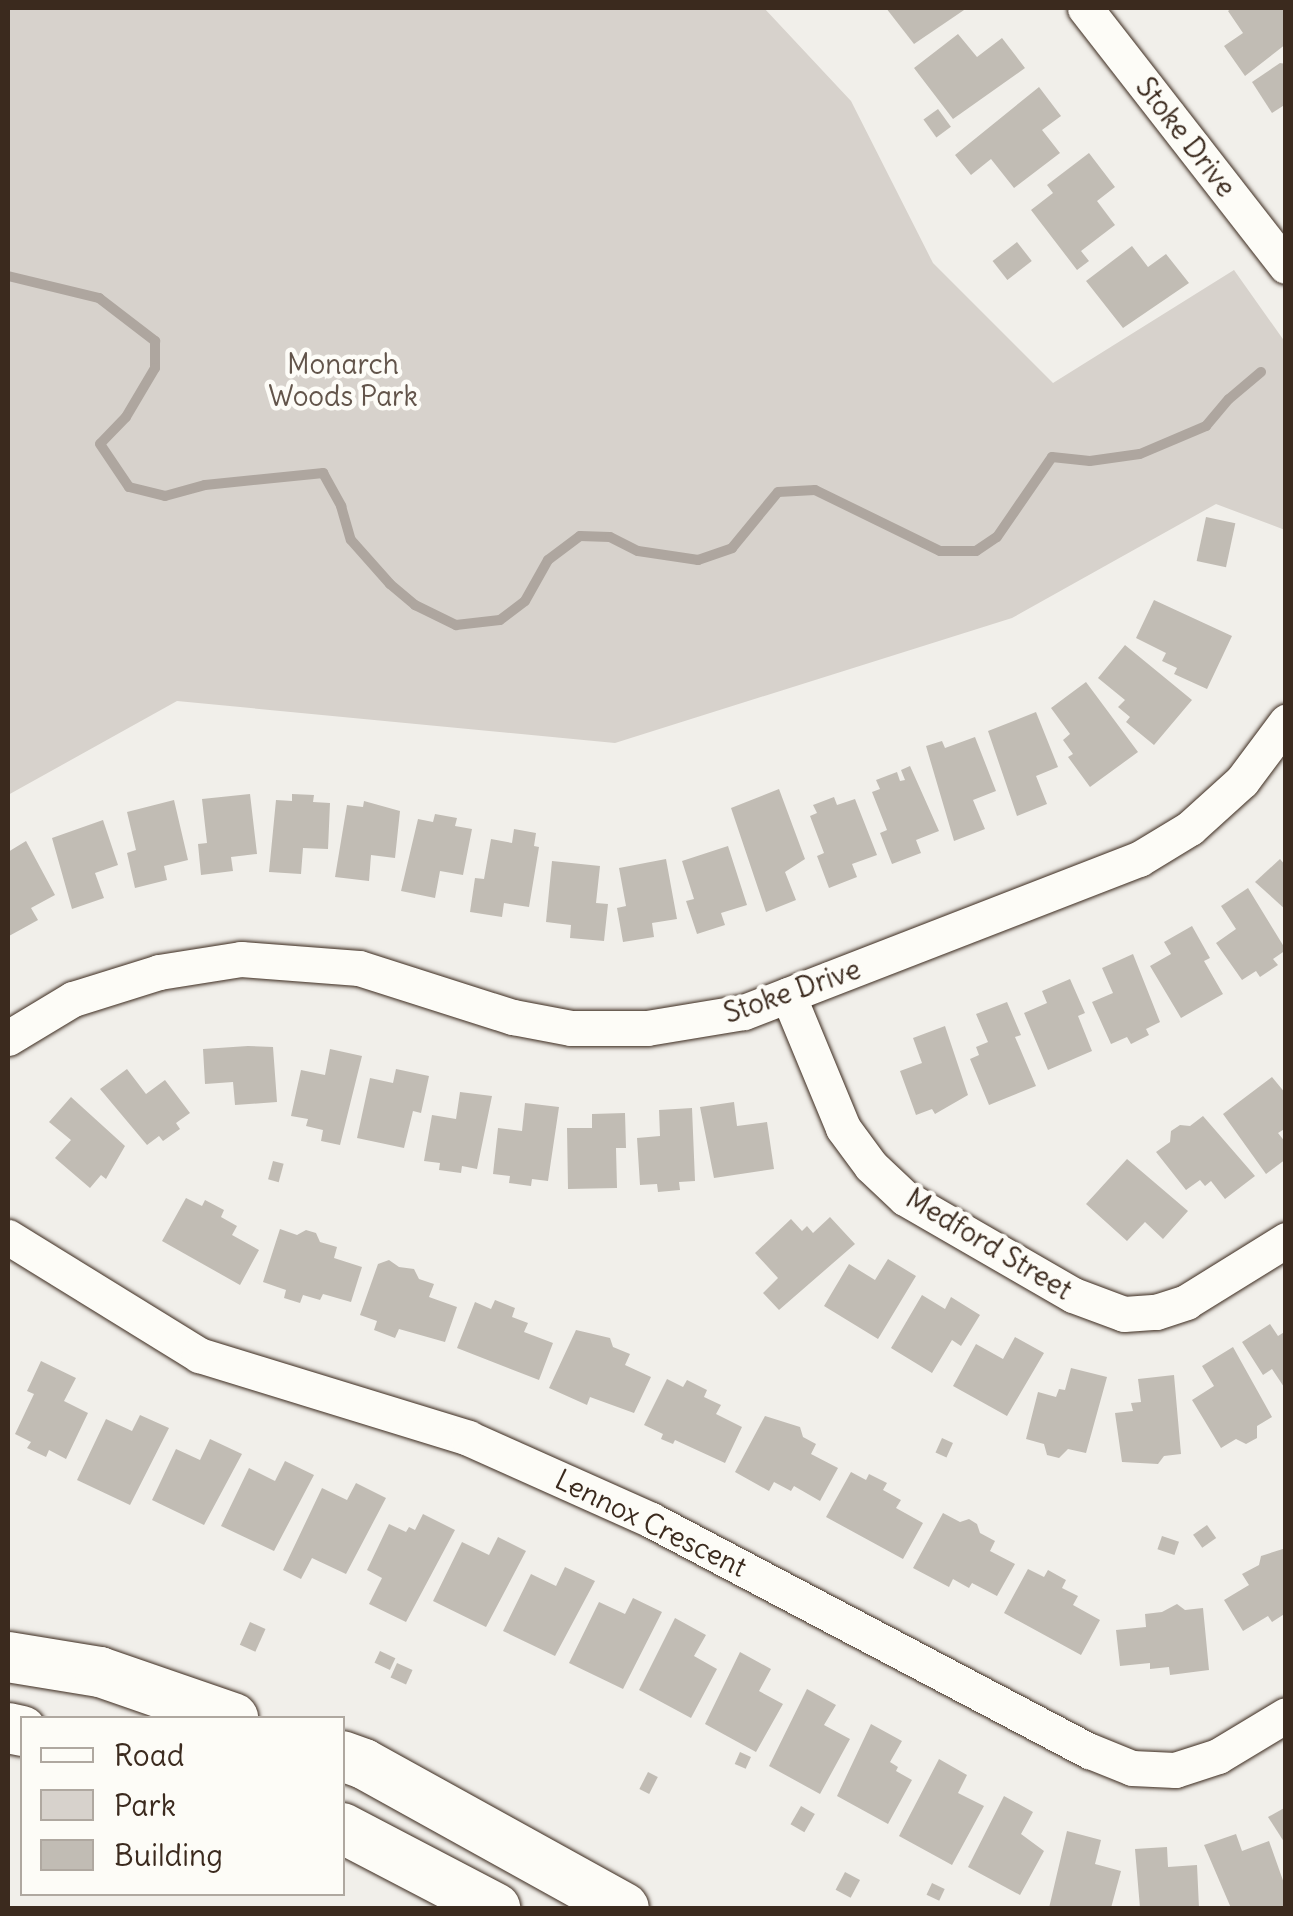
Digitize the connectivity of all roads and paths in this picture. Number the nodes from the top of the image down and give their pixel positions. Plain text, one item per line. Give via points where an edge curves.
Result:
1 (1091, 9) edge
2 (1286, 266) edge
3 (1286, 722) edge
4 (788, 995) junction
5 (8, 1038) edge
6 (8, 1237) edge
7 (1286, 1240) edge
8 (8, 1657) edge
9 (1286, 1715) edge
10 (227, 1716) edge
11 (345, 1757) edge
12 (345, 1830) edge
13 (495, 1908) edge
14 (624, 1908) edge

1 - 2 street, Stoke Drive
3 - 4 street, Stoke Drive via 1242,781 1190,828 1139,859
4 - 5 street, Stoke Drive via 702,1022 571,1028 512,1017 359,968 241,959 160,972 73,1000
4 - 7 street, Medford Street via 842,1128 871,1166 905,1198 1072,1295 1124,1314 1156,1312 1186,1302
6 - 9 street, Lennox Crescent via 199,1355 468,1438 651,1520 1132,1768 1175,1770 1218,1756
8 - 10 main road via 100,1672
11 - 14 main road
12 - 13 main road

